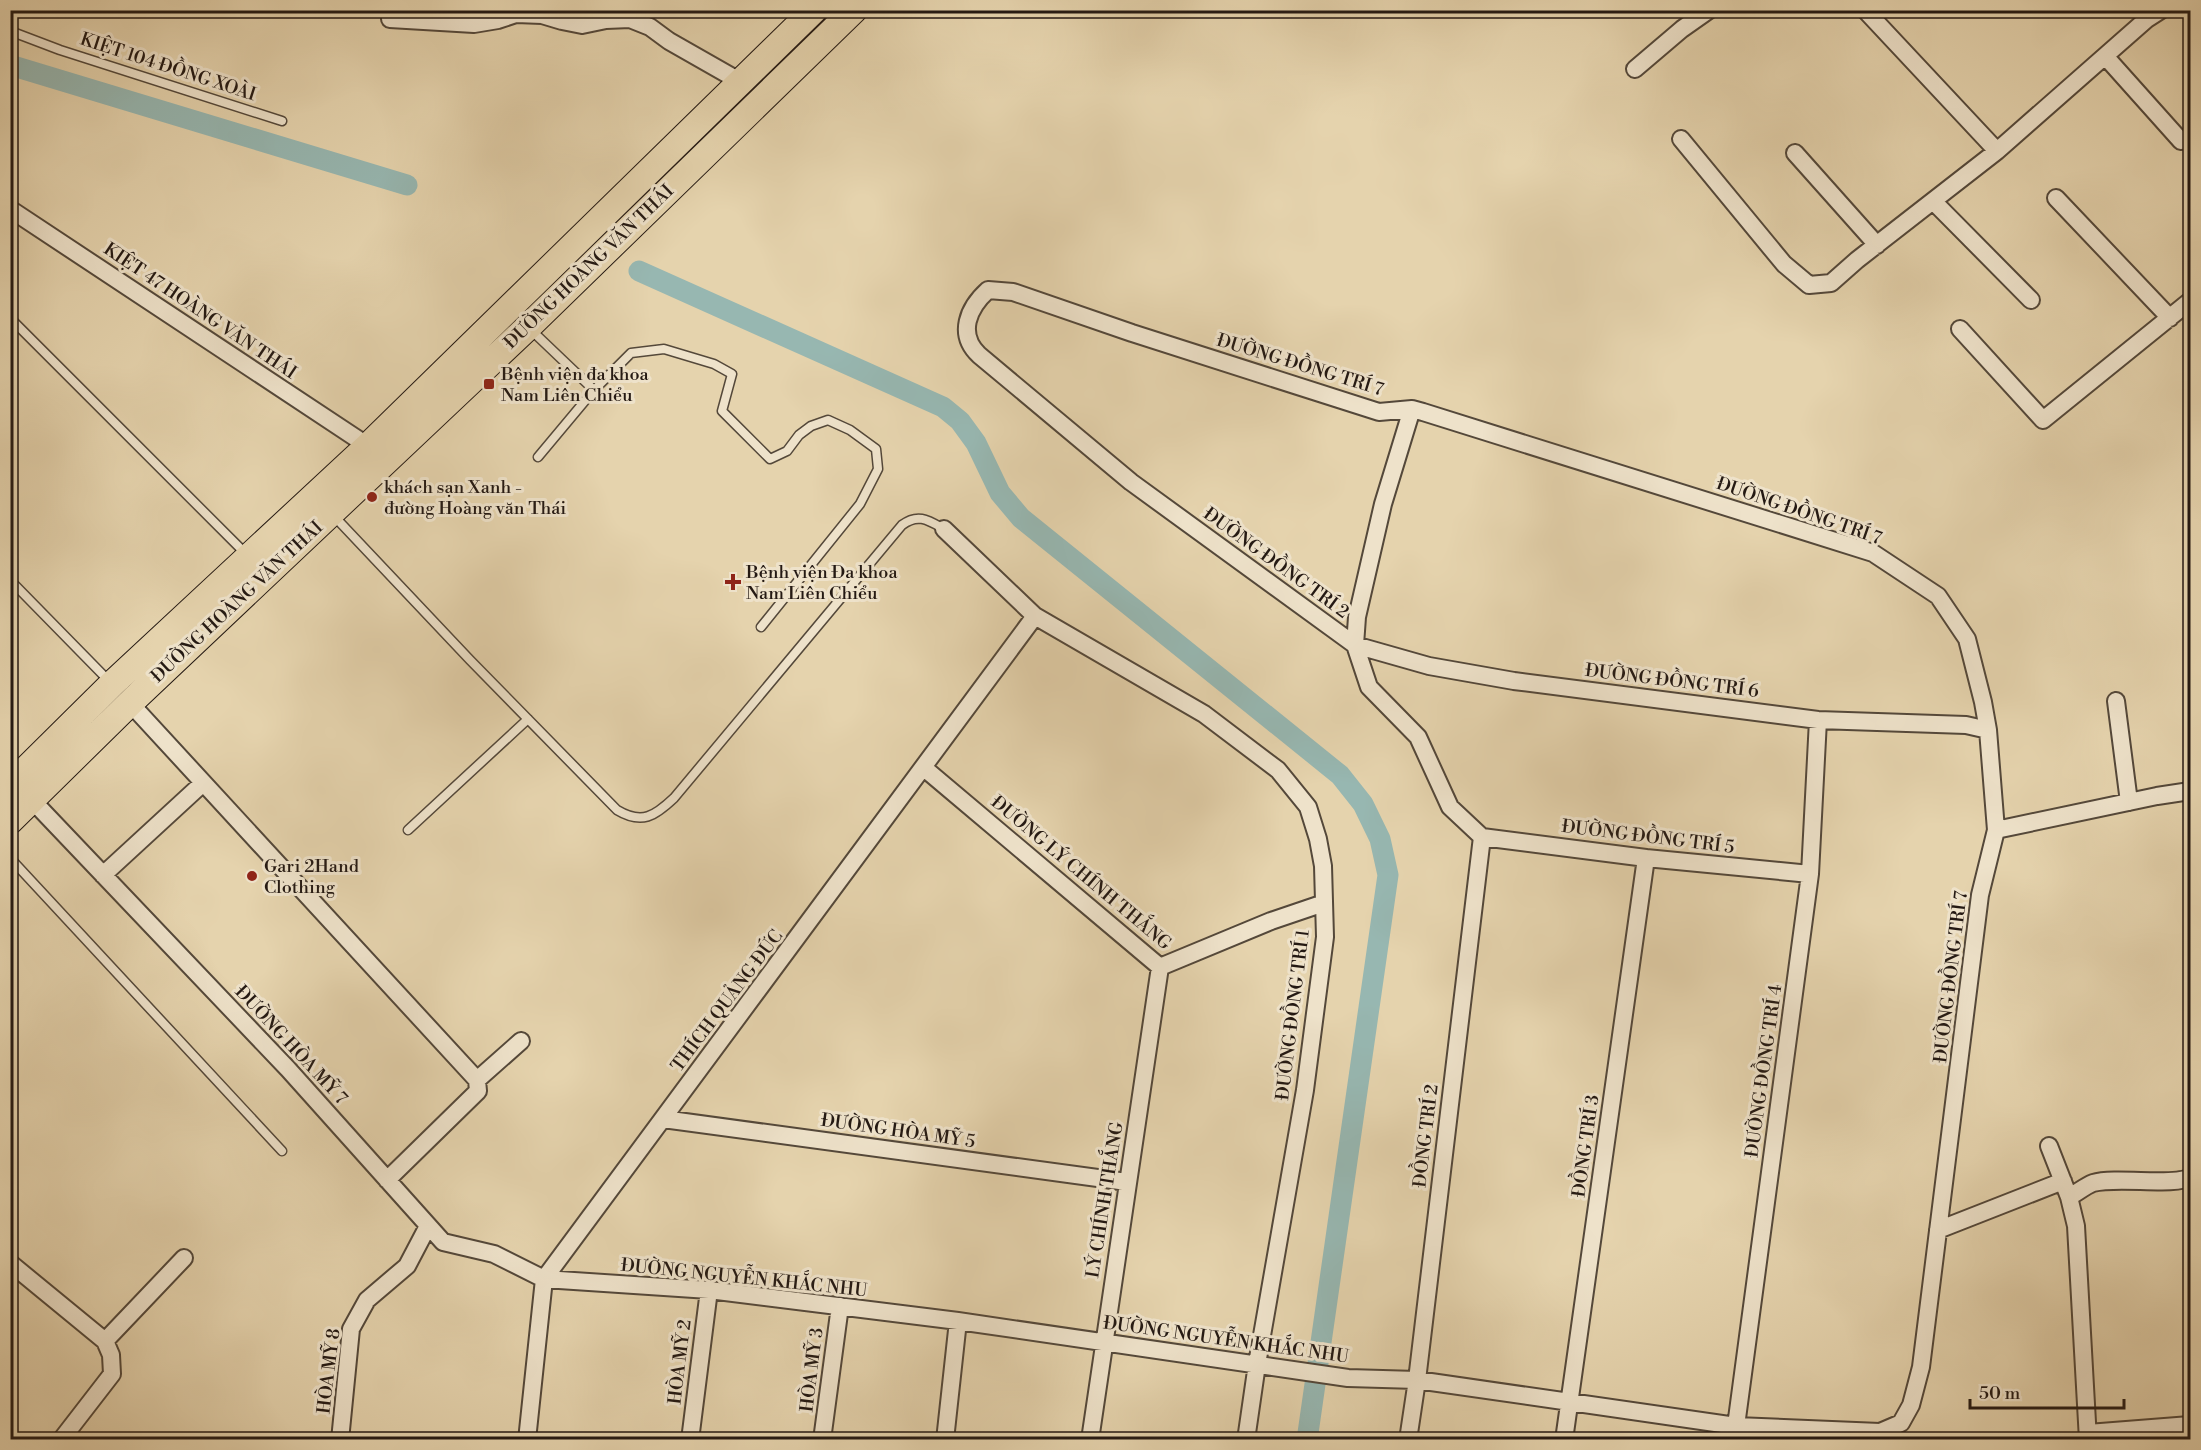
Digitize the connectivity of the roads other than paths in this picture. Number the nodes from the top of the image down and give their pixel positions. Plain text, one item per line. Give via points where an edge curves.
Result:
1 (814, 10) edge
2 (854, 10) edge
3 (1709, 10) edge
4 (1865, 10) edge
5 (2161, 10) edge
6 (390, 19) dead end
7 (10, 31) edge
8 (2105, 56) junction
9 (1635, 69) dead end
10 (741, 82) junction
11 (282, 121) dead end
12 (1681, 140) dead end
13 (2181, 141) dead end
14 (1997, 151) junction
15 (1795, 153) dead end
16 (2056, 198) dead end
17 (1933, 201) junction
18 (10, 208) edge
19 (1877, 245) junction
20 (2031, 300) dead end
21 (2190, 301) edge
22 (10, 318) edge
23 (2170, 318) junction
24 (516, 326) junction
25 (1960, 329) dead end
26 (992, 366) joint
27 (594, 390) junction
28 (1412, 409) junction
29 (368, 447) junction
30 (538, 457) dead end
31 (331, 513) junction
32 (944, 529) joint
33 (250, 557) junction
34 (11, 582) edge
35 (1035, 616) junction
36 (761, 627) dead end
37 (1355, 645) junction
38 (112, 684) junction
39 (2116, 701) dead end
40 (130, 703) junction
41 (528, 719) junction
42 (1818, 720) junction
43 (1988, 730) junction
44 (924, 768) junction
45 (203, 783) junction
46 (10, 784) edge
47 (2190, 791) edge
48 (32, 800) junction
49 (2128, 802) junction
50 (10, 821) edge
51 (408, 830) dead end
52 (1996, 830) junction
53 (1482, 837) junction
54 (10, 858) edge
55 (1646, 858) junction
56 (1810, 874) junction
57 (103, 875) junction
58 (1324, 903) junction
59 (1160, 967) junction
60 (521, 1041) dead end
61 (477, 1080) junction
62 (663, 1119) junction
63 (2049, 1146) dead end
64 (282, 1151) dead end
65 (2184, 1179) edge
66 (387, 1180) junction
67 (2063, 1181) junction
68 (1127, 1182) junction
69 (2069, 1197) junction
70 (428, 1226) junction
71 (1938, 1230) junction
72 (184, 1258) dead end
73 (10, 1263) edge
74 (544, 1279) junction
75 (709, 1290) junction
76 (840, 1306) junction
77 (958, 1321) junction
78 (105, 1341) junction
79 (1104, 1342) junction
80 (1257, 1364) junction
81 (1417, 1380) junction
82 (1569, 1401) junction
83 (1901, 1424) joint
84 (2190, 1425) edge
85 (1736, 1426) junction
86 (2088, 1437) edge
87 (61, 1440) edge
88 (340, 1440) edge
89 (527, 1440) edge
90 (690, 1440) edge
91 (822, 1440) edge
92 (945, 1440) edge
93 (1090, 1440) edge
94 (1246, 1440) edge
95 (1408, 1440) edge
96 (1564, 1440) edge

1 - 10 main road, ĐƯỜNG HOÀNG VĂN THÁI
2 - 24 main road, ĐƯỜNG HOÀNG VĂN THÁI
3 - 9 street
4 - 14 street
5 - 8 street
6 - 10 street via 474,24 516,14 542,15 582,25 630,19
7 - 11 lane, KIỆT 104 ĐỒNG XOÀI
8 - 13 street
8 - 14 street
10 - 24 main road, ĐƯỜNG HOÀNG VĂN THÁI
12 - 19 street via 1784,264 1809,285 1831,283
14 - 17 street
15 - 19 street
16 - 23 street
17 - 19 street
17 - 20 street
18 - 29 street, KIỆT 47 HOÀNG VĂN THÁI
21 - 23 street
22 - 33 lane
23 - 25 street via 2043,420
24 - 27 lane
24 - 29 main road, ĐƯỜNG HOÀNG VĂN THÁI
24 - 31 main road, ĐƯỜNG HOÀNG VĂN THÁI
26 - 28 street, ĐƯỜNG ĐỒNG TRÍ 7 via 970,346 967,334 969,313 975,301 988,290 1013,292 1379,412
26 - 37 street, ĐƯỜNG ĐỒNG TRÍ 2 via 1131,482
27 - 30 lane
27 - 36 lane via 631,353 664,349 714,364 732,374 722,411 771,459 787,451 811,426 828,420 876,449 878,469 860,504
28 - 37 street via 1383,504 1357,617
28 - 43 street, ĐƯỜNG ĐỒNG TRÍ 7 via 1873,553 1938,597 1967,639
29 - 33 main road, ĐƯỜNG HOÀNG VĂN THÁI
31 - 40 main road, ĐƯỜNG HOÀNG VĂN THÁI
31 - 41 lane
32 - 35 street, ĐƯỜNG ĐỒNG TRÍ 1
32 - 41 lane via 922,517 902,525 674,798 654,816 635,818 617,810
33 - 38 main road, ĐƯỜNG HOÀNG VĂN THÁI
34 - 38 lane
35 - 44 street, THÍCH QUẢNG ĐỨC
35 - 58 street, ĐƯỜNG ĐỒNG TRÍ 1 via 1204,714 1278,770 1308,807 1323,866
37 - 42 street, ĐƯỜNG ĐỒNG TRÍ 6 via 1429,666 1514,681
37 - 53 street, ĐƯỜNG ĐỒNG TRÍ 2 via 1369,687 1418,738 1450,807
38 - 46 main road, ĐƯỜNG HOÀNG VĂN THÁI
39 - 49 street
40 - 45 street
40 - 48 main road, ĐƯỜNG HOÀNG VĂN THÁI
41 - 51 lane
42 - 43 street, ĐƯỜNG ĐỒNG TRÍ 6 via 1966,725
42 - 56 street, ĐƯỜNG ĐỒNG TRÍ 4
43 - 52 street, ĐƯỜNG ĐỒNG TRÍ 7
44 - 59 street, ĐƯỜNG LÝ CHÍNH THẮNG
44 - 62 street, THÍCH QUẢNG ĐỨC
45 - 57 street
45 - 61 street
47 - 49 street
48 - 50 main road, ĐƯỜNG HOÀNG VĂN THÁI
48 - 57 street, ĐƯỜNG HÒA MỸ 7
49 - 52 street
52 - 71 street, ĐƯỜNG ĐỒNG TRÍ 7 via 1980,895
53 - 55 street, ĐƯỜNG ĐỒNG TRÍ 5
53 - 81 street, ĐỒNG TRÍ 2
54 - 64 lane
55 - 56 street, ĐƯỜNG ĐỒNG TRÍ 5
55 - 82 street, ĐỒNG TRÍ 3
56 - 85 street, ĐƯỜNG ĐỒNG TRÍ 4
57 - 66 street, ĐƯỜNG HÒA MỸ 7 via 288,1069
58 - 59 street, ĐƯỜNG LÝ CHÍNH THẮNG
58 - 80 street, ĐƯỜNG ĐỒNG TRÍ 1 via 1325,937 1305,1090
59 - 68 street, LÝ CHÍNH THẮNG
60 - 61 street
61 - 66 street via 478,1091
62 - 68 street, ĐƯỜNG HÒA MỸ 5
62 - 74 street, THÍCH QUẢNG ĐỨC
63 - 67 street
65 - 69 street via 2092,1183
66 - 70 street, ĐƯỜNG HÒA MỸ 7
67 - 69 street
67 - 71 street
68 - 79 street, LÝ CHÍNH THẮNG
69 - 86 street via 2076,1226
70 - 74 street, ĐƯỜNG HÒA MỸ 7 via 443,1242 494,1254
70 - 88 street, HÒA MỸ 8 via 407,1266 367,1300 351,1329
71 - 83 street, ĐƯỜNG ĐỒNG TRÍ 7 via 1921,1367 1911,1405
72 - 78 street
73 - 78 street
74 - 75 street, ĐƯỜNG NGUYỄN KHẮC NHU
74 - 89 street
75 - 76 street, ĐƯỜNG NGUYỄN KHẮC NHU
75 - 90 street, HÒA MỸ 2
76 - 77 street, ĐƯỜNG NGUYỄN KHẮC NHU
76 - 91 street, HÒA MỸ 3
77 - 79 street, ĐƯỜNG NGUYỄN KHẮC NHU
77 - 92 street
78 - 87 street via 112,1374
79 - 80 street, ĐƯỜNG NGUYỄN KHẮC NHU
79 - 93 street, LÝ CHÍNH THẮNG
80 - 81 street, ĐƯỜNG NGUYỄN KHẮC NHU via 1348,1378
80 - 94 street, ĐƯỜNG ĐỒNG TRÍ 1
81 - 82 street, ĐƯỜNG NGUYỄN KHẮC NHU
81 - 95 street, ĐỒNG TRÍ 2
82 - 85 street, ĐƯỜNG NGUYỄN KHẮC NHU
82 - 96 street, ĐỒNG TRÍ 3
83 - 85 street, ĐƯỜNG NGUYỄN KHẮC NHU via 1880,1432
84 - 86 street

